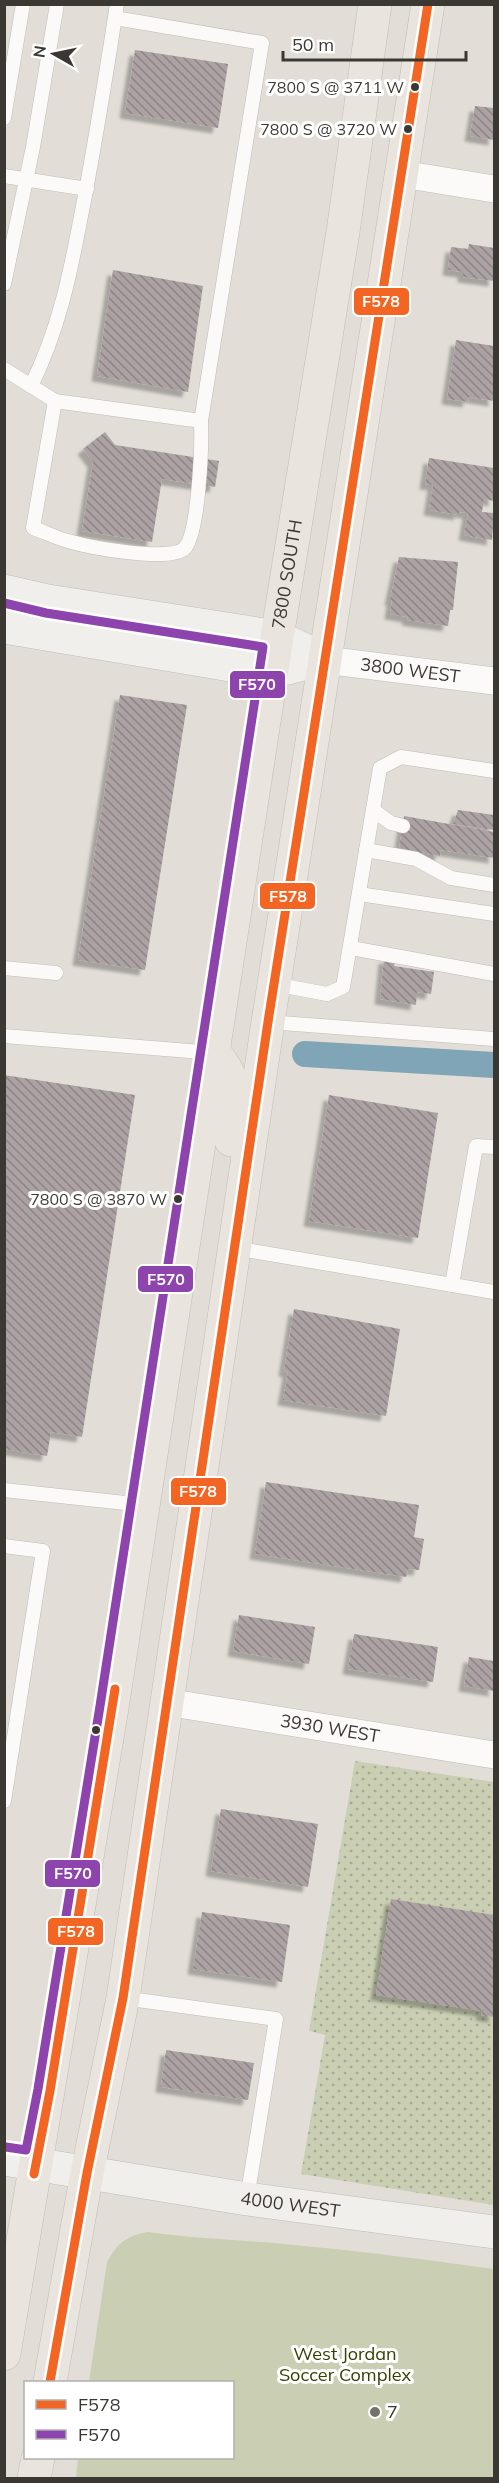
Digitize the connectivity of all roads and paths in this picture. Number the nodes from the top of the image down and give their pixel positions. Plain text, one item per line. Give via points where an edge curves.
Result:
1 (23, 4) edge
2 (57, 4) edge
3 (375, 4) edge
4 (428, 4) edge
5 (116, 11) edge
6 (4, 118) edge
7 (402, 174) junction
8 (4, 176) edge
9 (26, 180) junction
10 (87, 189) junction
11 (495, 189) edge
12 (4, 284) edge
13 (4, 369) edge
14 (31, 386) junction
15 (55, 401) junction
16 (201, 421) junction
17 (4, 591) edge
18 (7, 630) edge
19 (277, 637) junction
20 (325, 660) junction
21 (272, 672) junction
22 (495, 681) edge
23 (495, 771) edge
24 (373, 810) junction
25 (403, 826) dead end
26 (366, 850) junction
27 (495, 885) edge
28 (359, 894) junction
29 (495, 914) edge
30 (351, 948) junction
31 (4, 968) edge
32 (57, 973) dead end
33 (495, 974) edge
34 (274, 984) junction
35 (268, 1022) junction
36 (4, 1036) edge
37 (495, 1039) edge
38 (214, 1053) junction
39 (495, 1147) edge
40 (234, 1248) junction
41 (452, 1285) junction
42 (495, 1292) edge
43 (4, 1490) edge
44 (144, 1505) junction
45 (4, 1546) edge
46 (166, 1702) junction
47 (495, 1755) edge
48 (4, 1801) edge
49 (123, 1998) junction
50 (20, 2162) edge
51 (87, 2173) junction
52 (247, 2199) junction
53 (495, 2232) edge
54 (4, 2354) edge
55 (50, 2381) edge
56 (38, 2459) edge
57 (34, 2478) edge

1 - 6 lane
2 - 9 lane
3 - 19 main road, 7800 SOUTH via 343,232
4 - 7 main road
5 - 10 lane
5 - 16 lane via 262,43
7 - 11 street
7 - 20 main road
8 - 9 lane
9 - 10 lane
9 - 12 lane
10 - 14 lane via 58,319
13 - 14 lane
14 - 15 lane
15 - 16 lane
15 - 16 lane via 33,528 82,545 164,555 179,553 191,539 202,459
17 - 19 street
18 - 21 street
19 - 20 street
19 - 21 main road, 7800 SOUTH
20 - 21 street
20 - 22 street, 3800 WEST
20 - 34 main road
21 - 38 main road, 7800 SOUTH
23 - 24 lane via 401,757 380,768
24 - 25 lane
24 - 26 lane
26 - 27 lane via 416,859 451,878
26 - 28 lane
28 - 29 lane
28 - 30 lane
30 - 33 lane
30 - 34 lane via 343,987 327,994
31 - 32 lane
34 - 35 main road
35 - 37 lane
35 - 40 main road
36 - 38 lane
38 - 40 main road via 229,1070 236,1110 217,1220 220,1241
38 - 44 main road, 7800 SOUTH
39 - 41 lane via 476,1146
40 - 41 lane
40 - 46 main road
41 - 42 lane
43 - 44 lane
44 - 50 main road, 7800 SOUTH via 50,2091
45 - 48 lane via 44,1551
46 - 47 street, 3930 WEST
46 - 49 main road
49 - 51 main road
49 - 52 lane via 276,2019
50 - 51 street, 4000 WEST
50 - 54 main road, 7800 SOUTH
51 - 52 street, 4000 WEST
51 - 55 main road
52 - 53 street, 4000 WEST
56 - 57 main road

